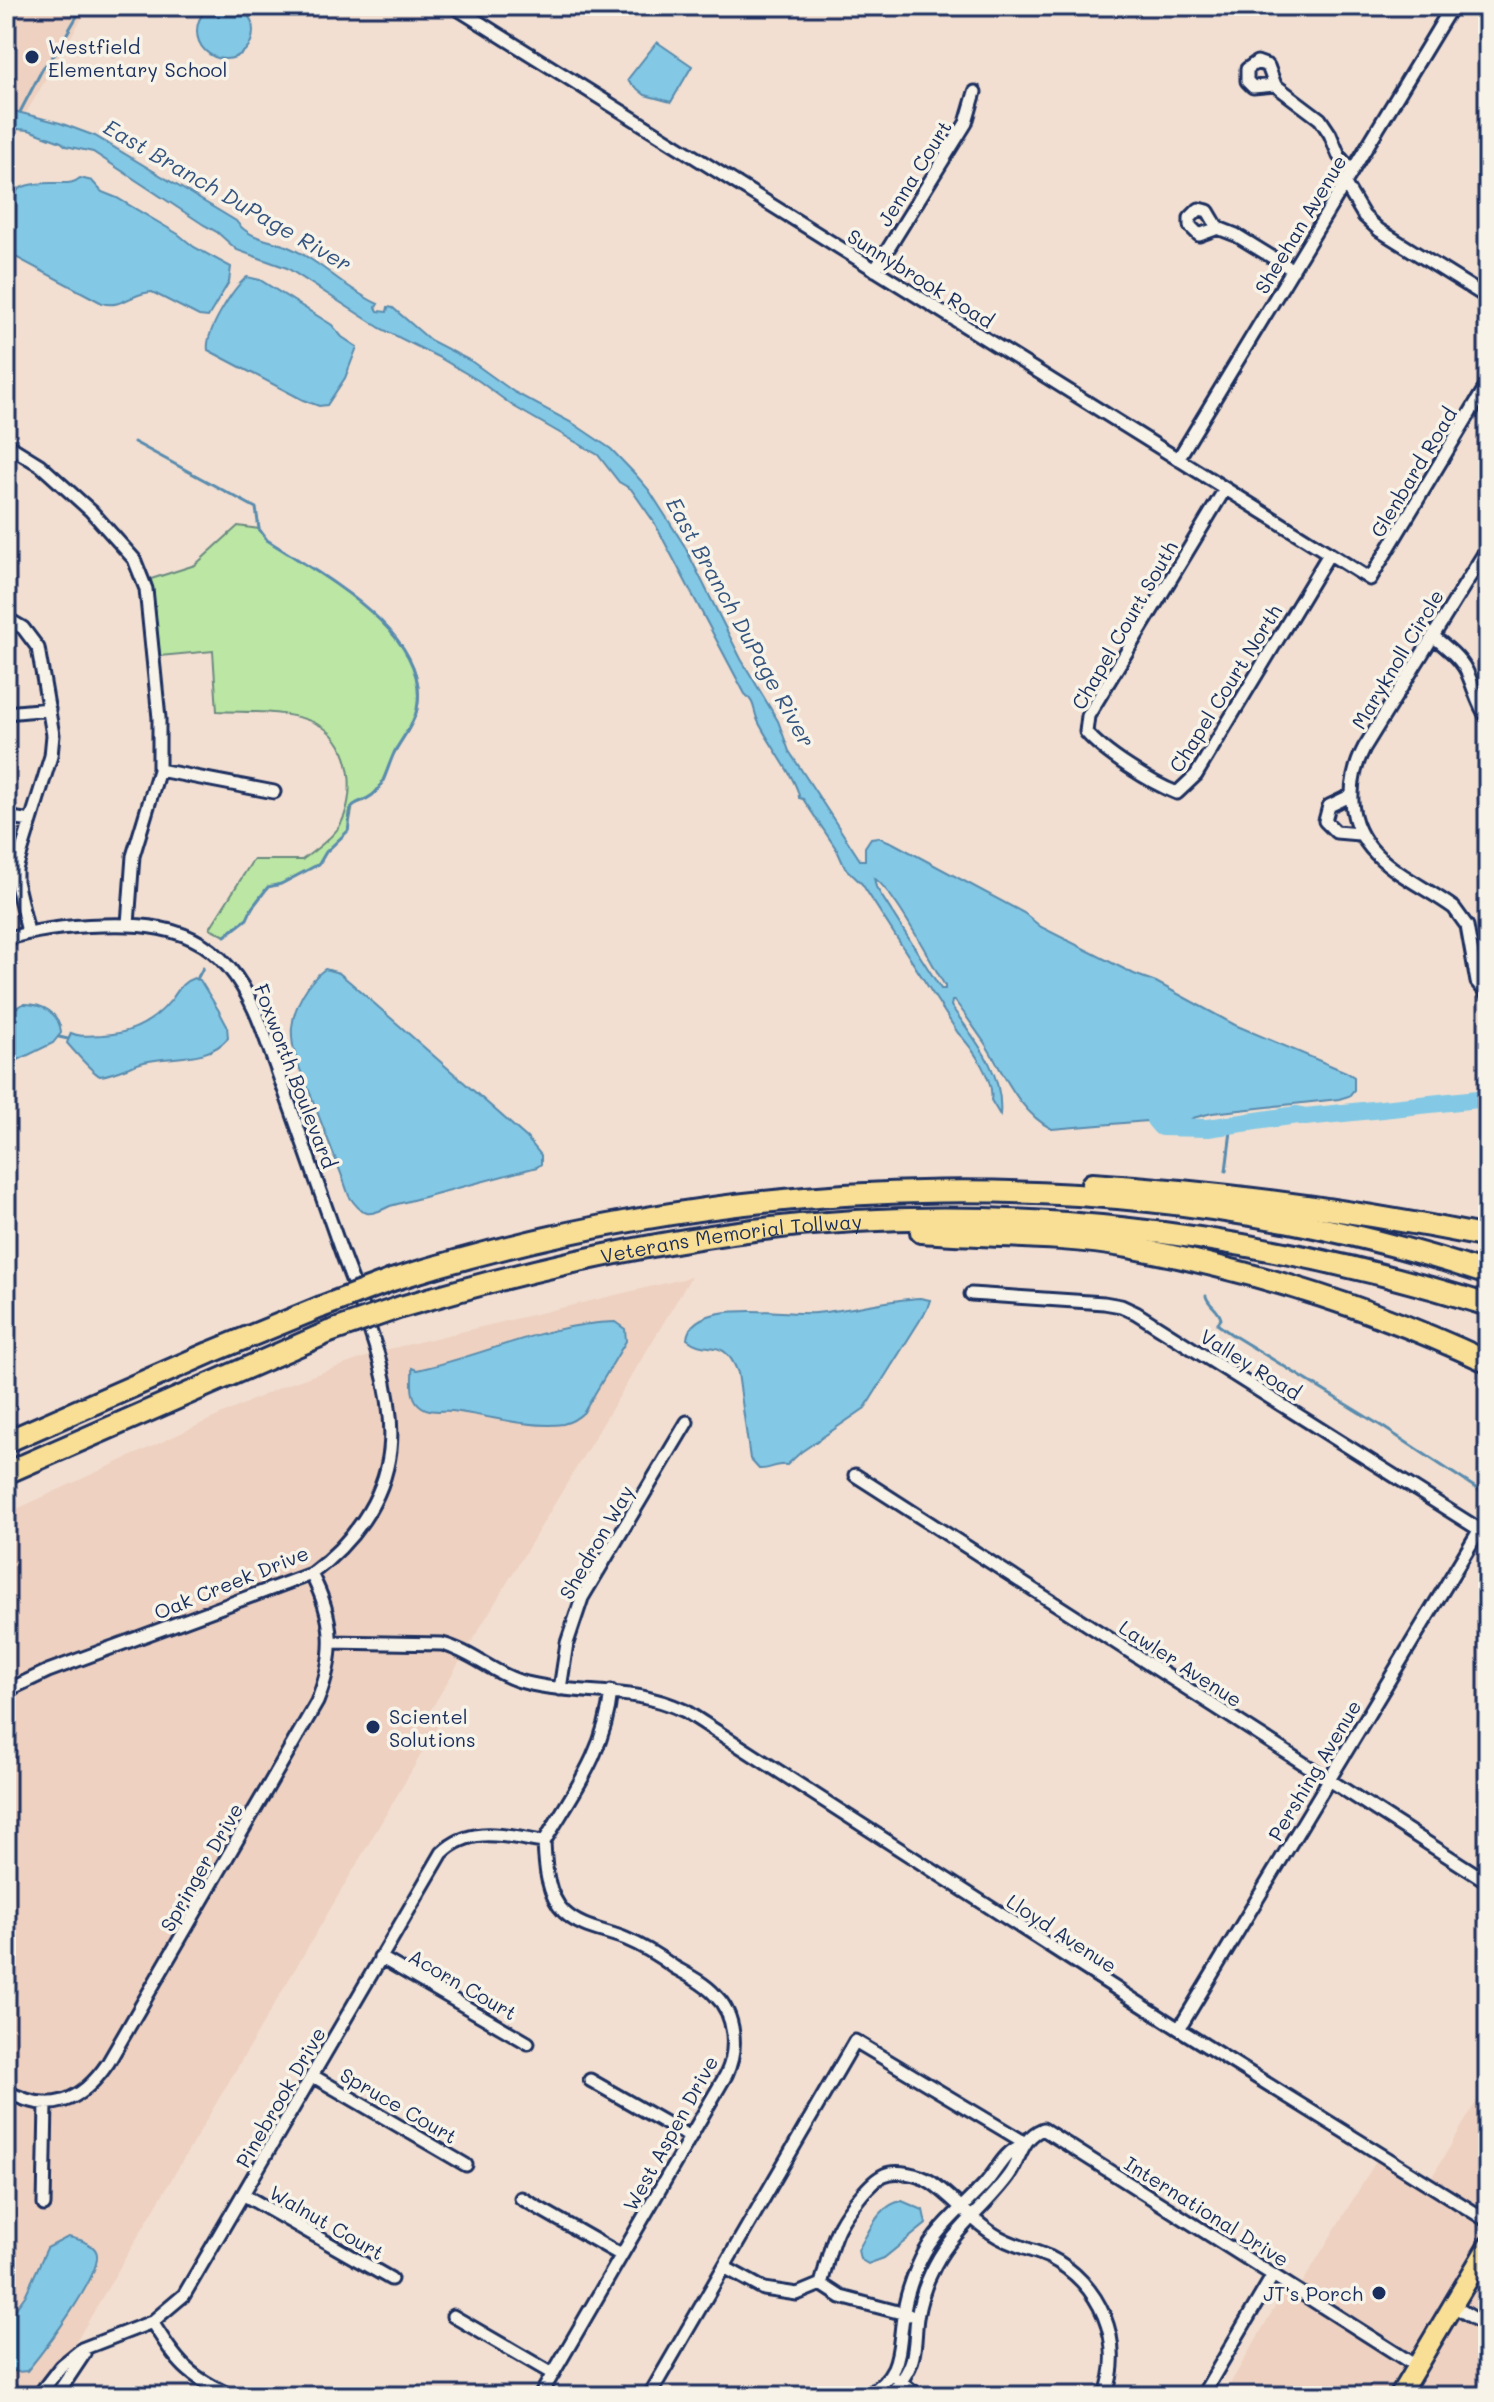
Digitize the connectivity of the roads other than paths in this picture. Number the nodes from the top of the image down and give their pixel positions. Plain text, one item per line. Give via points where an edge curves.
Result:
1 (453, 6) edge
2 (1452, 6) edge
3 (1275, 85) dead end
4 (975, 92) dead end
5 (1352, 171) junction
6 (1345, 184) junction
7 (1218, 228) dead end
8 (875, 270) junction
9 (1293, 270) junction
10 (1488, 298) edge
11 (1488, 383) edge
12 (6, 444) edge
13 (1178, 459) junction
14 (1225, 489) junction
15 (1488, 547) edge
16 (1329, 554) junction
17 (1370, 579) joint
18 (6, 618) edge
19 (1434, 637) junction
20 (49, 709) junction
21 (6, 713) edge
22 (1488, 719) edge
23 (1130, 766) joint
24 (159, 770) junction
25 (274, 792) dead end
26 (1352, 795) junction
27 (6, 817) edge
28 (30, 821) junction
29 (1359, 834) junction
30 (128, 924) junction
31 (28, 932) junction
32 (6, 939) edge
33 (1488, 995) edge
34 (918, 1192) junction
35 (845, 1223) junction
36 (1488, 1237) edge
37 (1488, 1274) edge
38 (971, 1294) dead end
39 (1488, 1305) edge
40 (369, 1334) joint
41 (1488, 1362) edge
42 (687, 1422) dead end
43 (6, 1442) edge
44 (6, 1473) edge
45 (855, 1475) dead end
46 (1484, 1532) edge
47 (311, 1574) junction
48 (331, 1642) junction
49 (560, 1689) junction
50 (6, 1691) edge
51 (611, 1691) junction
52 (1329, 1779) junction
53 (544, 1842) junction
54 (1488, 1882) edge
55 (380, 1957) junction
56 (1179, 2029) junction
57 (528, 2043) dead end
58 (313, 2076) junction
59 (590, 2080) dead end
60 (6, 2091) edge
61 (46, 2103) junction
62 (690, 2137) junction
63 (1023, 2144) junction
64 (466, 2165) dead end
65 (244, 2195) junction
66 (521, 2198) dead end
67 (44, 2205) dead end
68 (967, 2212) junction
69 (1488, 2221) edge
70 (1488, 2246) edge
71 (621, 2255) junction
72 (724, 2267) junction
73 (1273, 2275) junction
74 (391, 2279) dead end
75 (821, 2284) junction
76 (1452, 2305) junction
77 (903, 2313) junction
78 (453, 2316) dead end
79 (917, 2317) junction
80 (152, 2322) junction
81 (1488, 2327) edge
82 (96, 2342) junction
83 (553, 2374) junction
84 (897, 2377) junction
85 (1407, 2381) edge
86 (38, 2396) edge
87 (56, 2396) edge
88 (232, 2396) edge
89 (540, 2396) edge
90 (649, 2396) edge
91 (866, 2396) edge
92 (889, 2396) edge
93 (918, 2396) edge
94 (1105, 2396) edge
95 (1202, 2396) edge

1 - 8 street, Sunnybrook Road
2 - 5 street, Sheehan Avenue
3 - 5 street via 1320,119
4 - 8 street, Jenna Court via 966,123
5 - 6 street, Sheehan Avenue
6 - 9 street, Sheehan Avenue
6 - 10 street via 1379,230
7 - 9 street
8 - 13 street, Sunnybrook Road
9 - 13 street, Sheehan Avenue
11 - 17 street, Glenbard Road
12 - 24 street via 63,483 140,570 159,718
13 - 14 street, Sunnybrook Road
14 - 16 street, Sunnybrook Road
14 - 23 street, Chapel Court South via 1088,716 1086,732
15 - 19 street, Maryknoll Circle
16 - 17 street, Sunnybrook Road
16 - 23 street, Chapel Court North via 1193,779 1177,793
18 - 20 street via 23,628 38,648
19 - 22 street via 1465,668
19 - 26 street, Maryknoll Circle via 1360,756
20 - 21 street
20 - 28 street via 51,756
24 - 25 street
24 - 30 street via 133,856
26 - 29 street, Maryknoll Circle
26 - 29 street via 1329,806 1325,821 1336,832
27 - 28 street
28 - 31 street via 16,869
29 - 33 street via 1383,862 1459,913 1467,926 1477,982
30 - 31 street, Foxworth Boulevard
30 - 40 street, Foxworth Boulevard via 184,934 221,958 244,987
31 - 32 street, Foxworth Boulevard
34 - 36 highway via 959,1181 1158,1189 1389,1218
34 - 37 highway, Veterans Memorial Tollway via 1064,1195 1163,1204 1267,1219
34 - 43 highway, Veterans Memorial Tollway, bridge via 767,1201 666,1214 510,1246 321,1307
35 - 39 highway, Veterans Memorial Tollway via 970,1219 1181,1235 1320,1259
35 - 41 highway via 1126,1247 1270,1279 1343,1302
35 - 44 highway, Veterans Memorial Tollway, bridge via 660,1245 519,1273 401,1307 329,1332
38 - 46 street, Valley Road via 1121,1306
40 - 47 street, Oak Creek Drive via 388,1398 387,1466 360,1526
42 - 49 street, Shedron Way via 582,1598 567,1643
45 - 52 street, Lawler Avenue
46 - 52 street, Pershing Avenue
47 - 48 street, Springer Drive via 325,1604
47 - 50 street, Oak Creek Drive
48 - 49 street, Lloyd Avenue via 442,1644 524,1683
48 - 61 street, Springer Drive via 317,1702 108,2063 78,2096
49 - 51 street, Lloyd Avenue
51 - 53 street via 600,1746
51 - 56 street, Lloyd Avenue via 651,1697 685,1711
52 - 54 street, Lawler Avenue
52 - 56 street, Pershing Avenue
53 - 55 street, Pinebrook Drive via 498,1833 476,1834 448,1846
53 - 62 street, West Aspen Drive via 555,1900 565,1913 587,1927 639,1944 723,2004 732,2027 732,2061
55 - 57 street, Acorn Court
55 - 58 street, Pinebrook Drive
56 - 69 street, Lloyd Avenue
58 - 64 street, Spruce Court
58 - 65 street, Pinebrook Drive
59 - 62 street
60 - 61 street
61 - 67 street
62 - 71 street, West Aspen Drive
63 - 68 street via 1022,2156 1006,2179
63 - 72 street via 855,2041
63 - 73 street, International Drive via 1039,2130 1049,2131
65 - 74 street, Walnut Court
65 - 80 street, Pinebrook Drive via 184,2295
66 - 71 street
68 - 75 street via 929,2181 904,2173 884,2175 839,2226
68 - 77 street via 938,2233 923,2256
68 - 79 street via 924,2287
68 - 94 street via 995,2235 1051,2258 1082,2281 1097,2301 1113,2347
70 - 76 main road
71 - 83 street, West Aspen Drive
72 - 75 street via 764,2289 797,2294
72 - 90 street
73 - 85 street, International Drive
73 - 95 street
75 - 77 street via 841,2297
76 - 81 street
76 - 85 main road
77 - 79 street
77 - 84 street
78 - 83 street
79 - 84 street via 912,2360
80 - 82 street, Pinebrook Drive
80 - 88 street via 185,2369
82 - 86 street, Pinebrook Drive via 61,2366
82 - 87 street
83 - 89 street, West Aspen Drive
84 - 91 street
84 - 92 street
84 - 93 street

